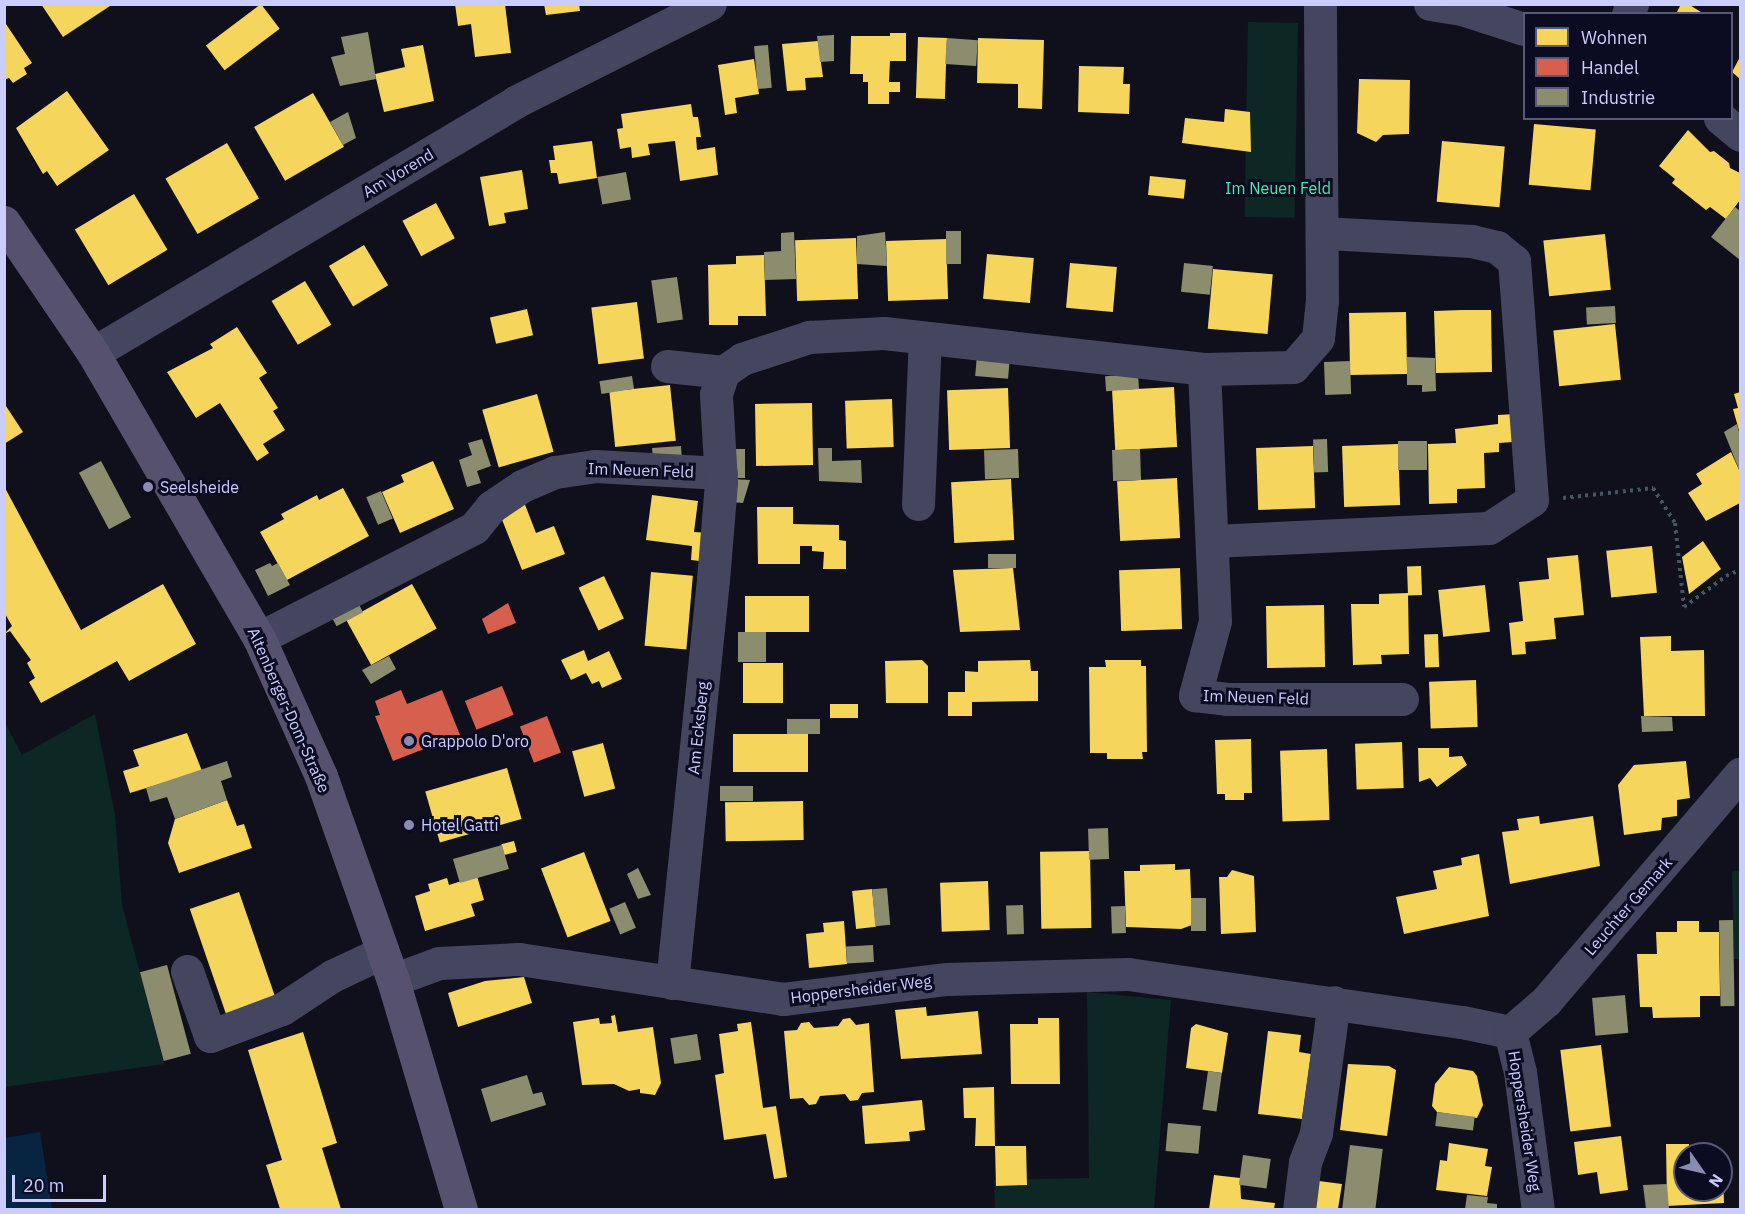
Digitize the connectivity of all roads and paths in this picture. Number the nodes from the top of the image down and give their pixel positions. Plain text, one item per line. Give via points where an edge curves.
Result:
1 (710, 4) edge
2 (1320, 4) edge
3 (1430, 4) edge
4 (1523, 29) edge
5 (1722, 120) edge
6 (1740, 135) edge
7 (4, 222) edge
8 (1322, 233) junction
9 (925, 338) junction
10 (93, 353) junction
11 (668, 366) dead end
12 (1204, 369) junction
13 (723, 372) junction
14 (721, 473) junction
15 (1532, 500) junction
16 (918, 504) dead end
17 (1214, 541) junction
18 (1740, 570) edge
19 (259, 638) junction
20 (1402, 699) dead end
21 (1740, 774) edge
22 (388, 966) junction
23 (187, 971) dead end
24 (672, 983) junction
25 (1334, 1002) junction
26 (1510, 1032) junction
27 (461, 1209) edge
28 (1299, 1209) edge
29 (1538, 1209) edge

1 - 10 street, Am Vorend via 515,102
2 - 8 street
3 - 4 street via 1462,9
5 - 6 street
7 - 10 main road, Altenberger-Dom-Straße
8 - 12 street via 1318,338 1293,367
8 - 15 street via 1472,241 1497,247 1514,261
9 - 12 street
9 - 13 street via 884,333 809,337 750,355
9 - 16 street
10 - 19 main road, Altenberger-Dom-Straße
11 - 13 street
12 - 17 street, Im Neuen Feld
13 - 14 street via 716,394
14 - 19 street, Im Neuen Feld via 595,466 555,472 522,486 491,507 474,528
14 - 24 street, Am Ecksberg
15 - 17 street via 1489,528
15 - 18 path via 1653,488 1675,523 1684,607
17 - 20 street, Im Neuen Feld via 1215,621 1195,695 1227,699
19 - 22 main road, Altenberger-Dom-Straße via 321,776
21 - 26 street, Leuchter Gemark via 1546,1001
22 - 23 street, Hoppersheider Weg via 332,976 282,1010 210,1036
22 - 24 street, Hoppersheider Weg via 519,959
22 - 27 main road, Altenberger-Dom-Straße
24 - 25 street, Hoppersheider Weg via 783,999 947,979 1128,974
25 - 26 street, Hoppersheider Weg
25 - 28 street via 1316,1133 1305,1162
26 - 29 street, Hoppersheider Weg via 1520,1072

